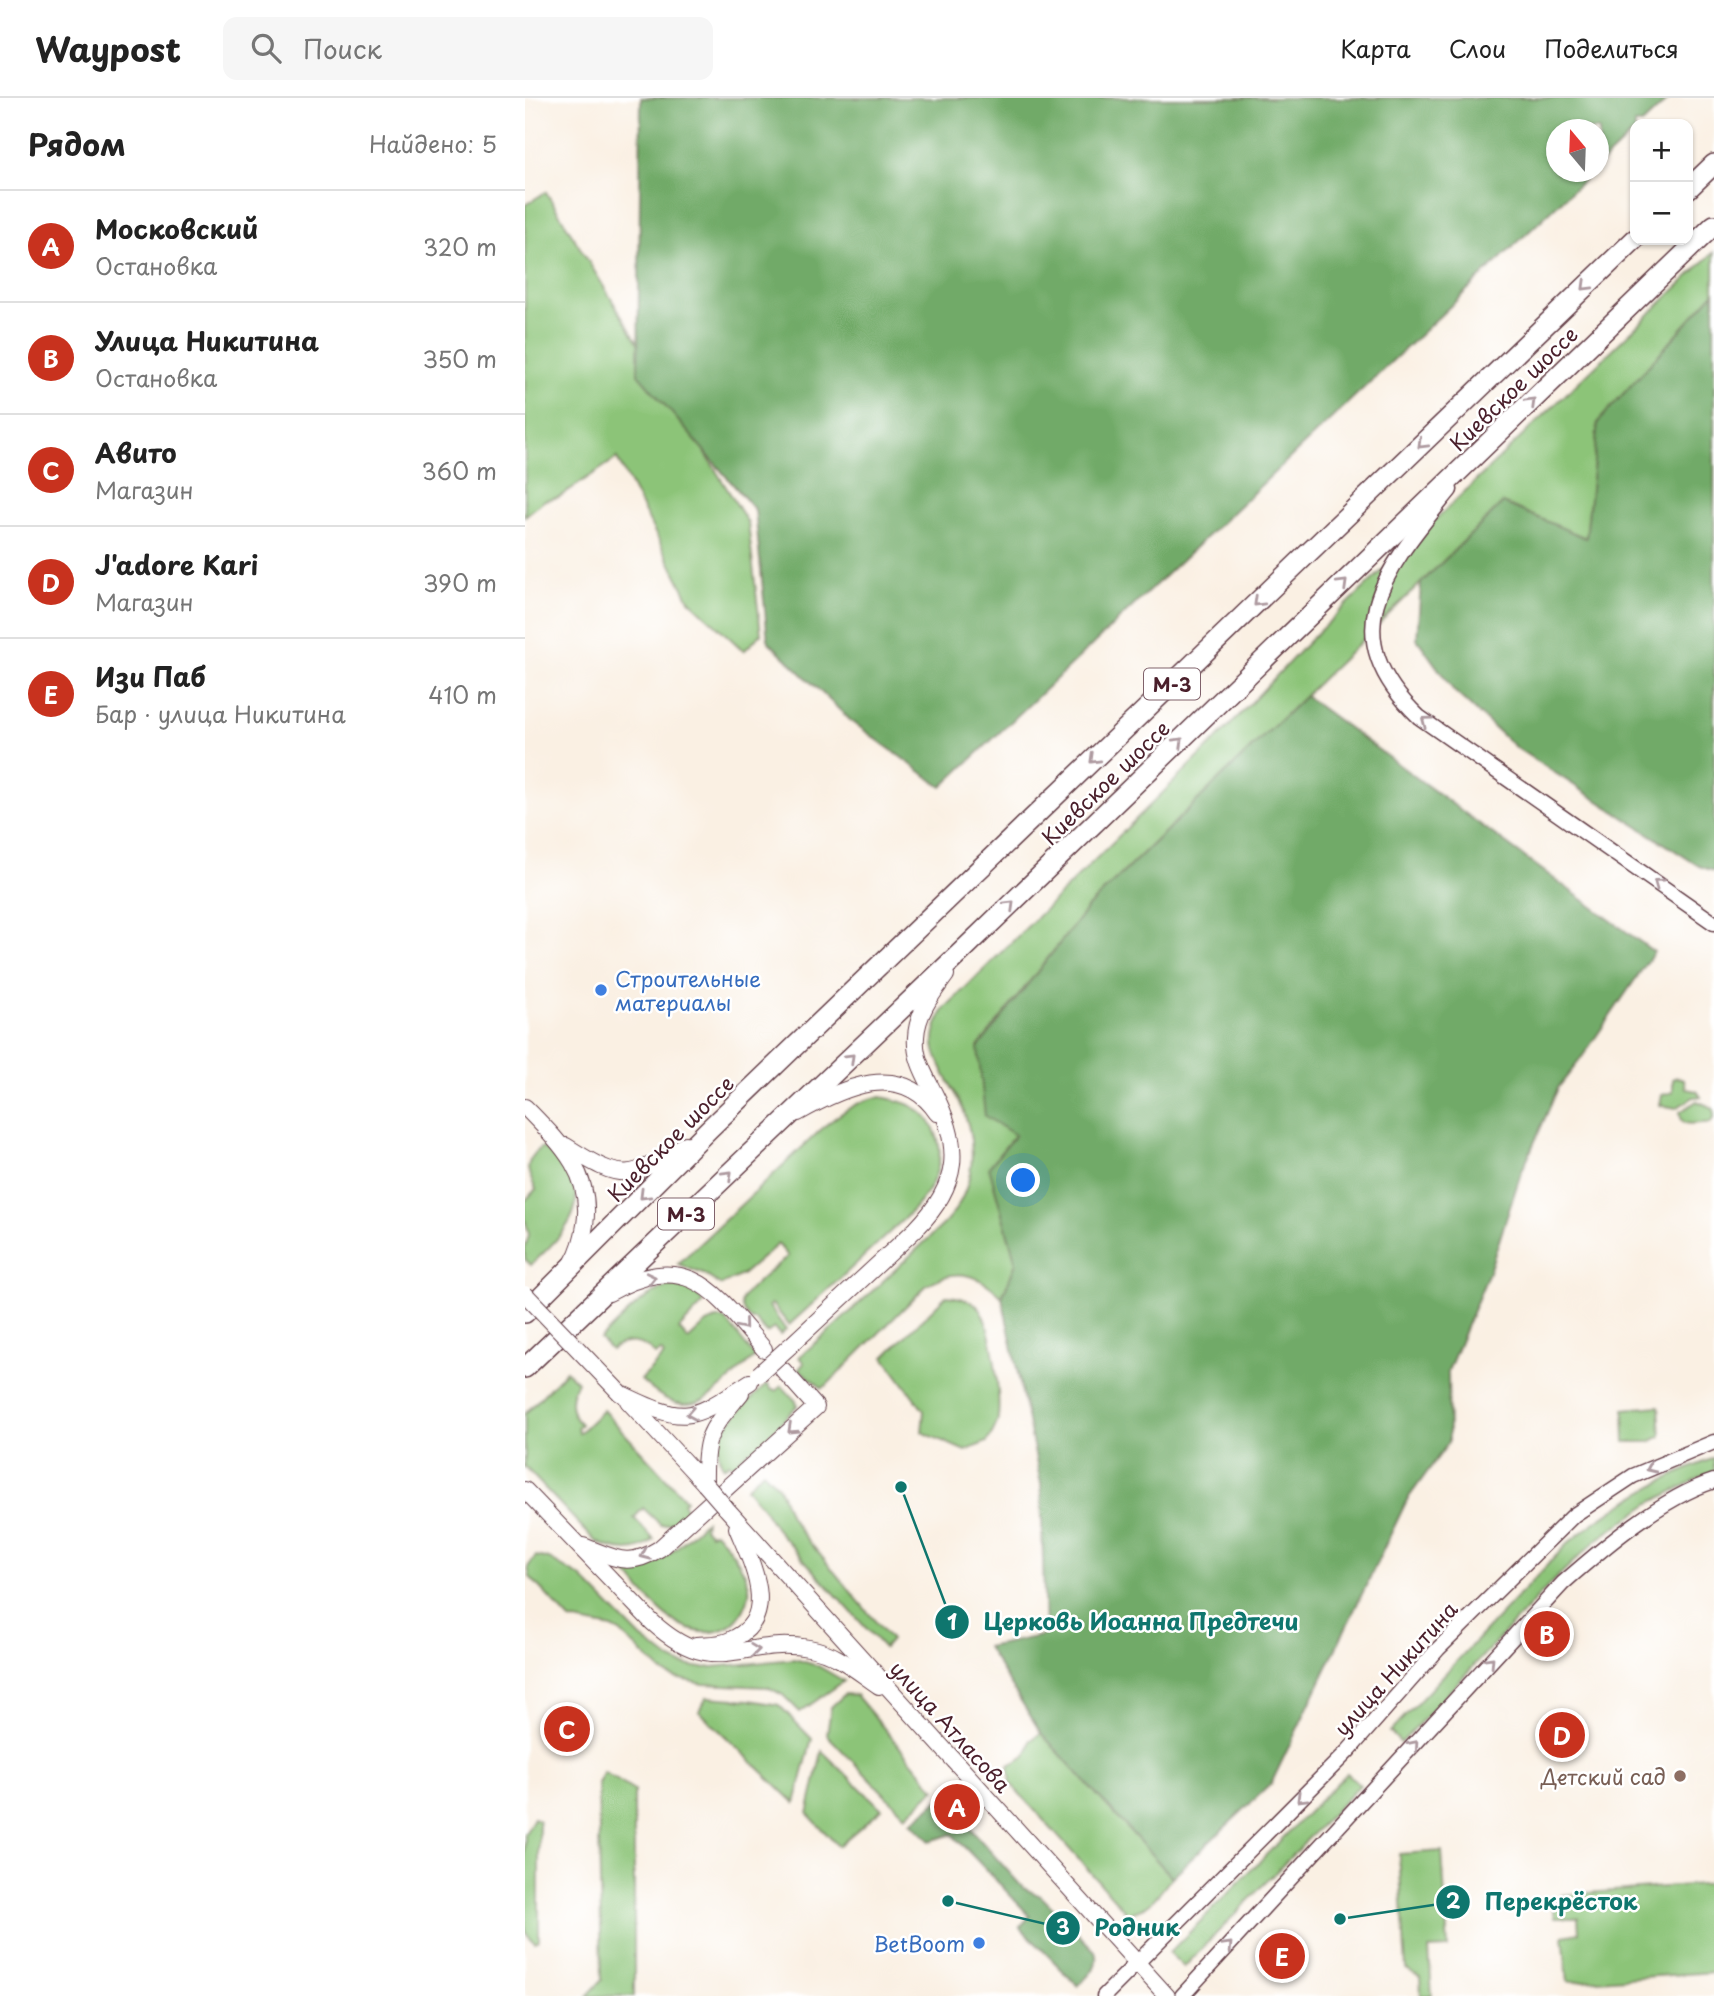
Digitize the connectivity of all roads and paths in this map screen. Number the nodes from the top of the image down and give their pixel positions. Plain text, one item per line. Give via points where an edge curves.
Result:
1 (1714, 164) edge
2 (1693, 184) edge
3 (1714, 225) edge
4 (1630, 244) edge
5 (1482, 450) junction
6 (1714, 923) edge
7 (961, 953) junction
8 (525, 1107) edge
9 (783, 1122) junction
10 (709, 1129) junction
11 (559, 1142) junction
12 (953, 1147) junction
13 (564, 1276) junction
14 (525, 1294) edge
15 (590, 1307) junction
16 (525, 1313) edge
17 (764, 1349) dead end
18 (527, 1370) edge
19 (783, 1370) dead end
20 (755, 1378) junction
21 (621, 1393) junction
22 (1714, 1442) edge
23 (1714, 1481) edge
24 (705, 1484) junction
25 (525, 1490) edge
26 (727, 1510) junction
27 (577, 1544) junction
28 (688, 1647) junction
29 (899, 1698) junction
30 (1137, 1964) junction
31 (1104, 1996) edge
32 (1167, 1996) edge
33 (1182, 1996) edge

1 - 2 highway
5 -> 3 highway, Киевское шоссе / М-3
4 -> 10 highway, Киевское шоссе / М-3
6 -> 5 street via 1419,717 1381,667 1373,647 1373,622 1387,575
7 -> 5 highway, Киевское шоссе / М-3
9 -> 7 highway, Киевское шоссе / М-3
7 - 12 main road via 931,996 915,1035 918,1060 945,1115
8 - 11 main road
9 - 12 main road via 847,1089 886,1082 911,1090 933,1106
15 -> 9 highway, Киевское шоссе / М-3
10 - 11 main road via 636,1172 602,1168
10 -> 13 highway, Киевское шоссе / М-3
11 - 13 main road via 578,1172 587,1199 581,1246
12 - 20 main road, bridge via 944,1194 927,1217
13 - 16 highway, Киевское шоссе / М-3
14 - 21 main road, улица Атласова, bridge
15 -> 17 main road via 630,1283 683,1275 710,1289
15 - 18 highway, Киевское шоссе / М-3
19 -> 27 main road via 816,1407 659,1549 625,1561
20 -> 21 main road via 706,1410 685,1416 664,1413
20 - 24 main road via 707,1439
21 - 24 main road, улица Атласова
22 -> 30 street, улица Никитина via 1633,1476 1574,1515 1438,1648 1349,1750
33 -> 23 street via 1563,1583 1654,1511
24 - 26 main road, улица Атласова, bridge
25 - 27 main road
26 - 28 main road via 759,1581 757,1610 736,1637
26 - 29 main road, улица Атласова
27 - 28 main road via 652,1622
28 -> 29 main road via 713,1654 786,1646 817,1650
29 - 30 main road, улица Атласова
30 - 31 street, улица Никитина
30 - 32 main road, улица Атласова

